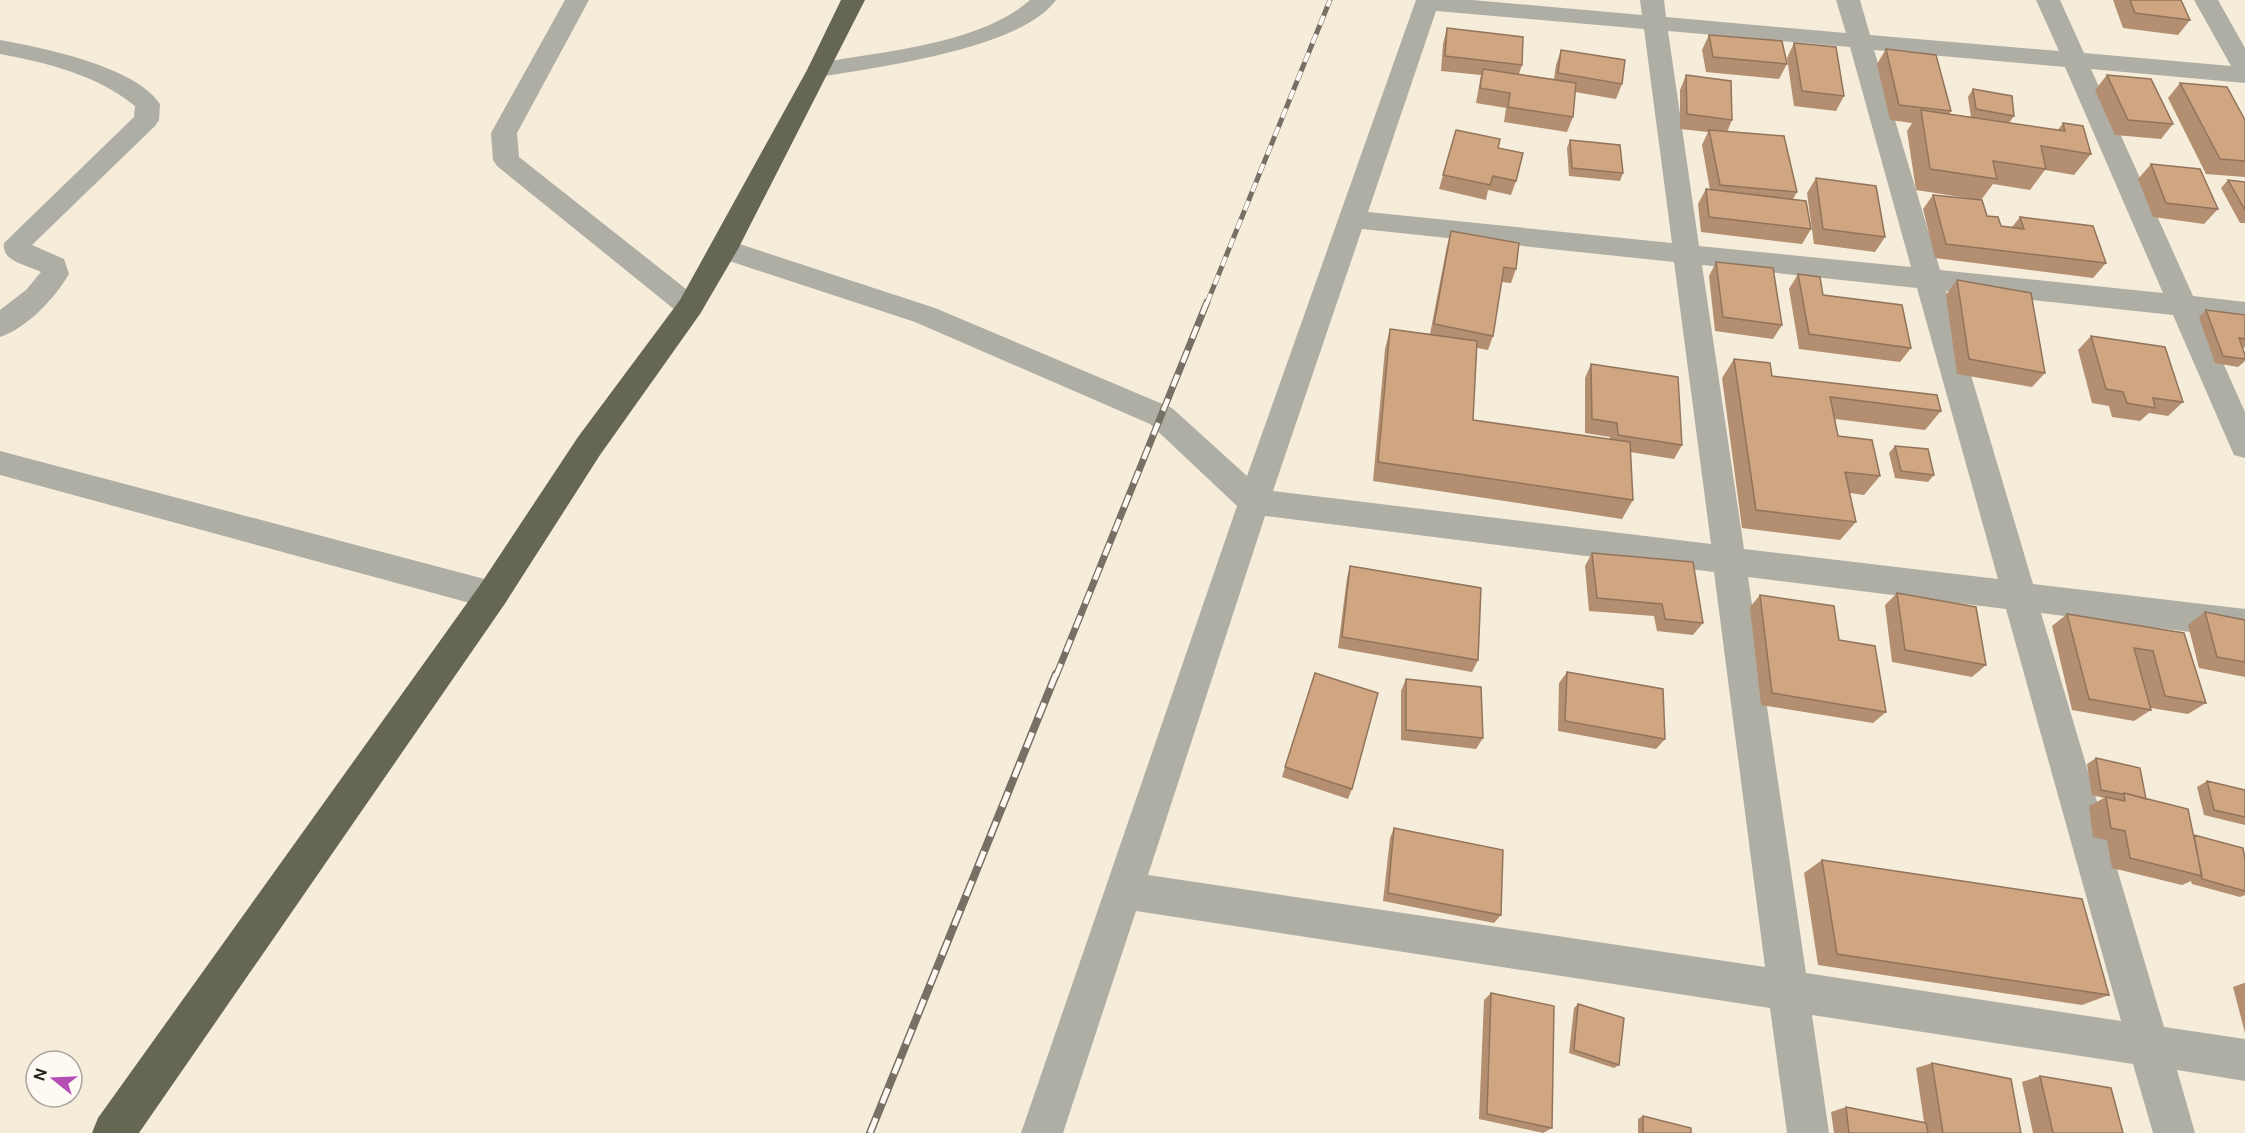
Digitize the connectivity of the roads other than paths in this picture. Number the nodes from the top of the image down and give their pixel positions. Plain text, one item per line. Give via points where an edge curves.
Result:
1 (577, 0) edge
2 (853, 0) edge
3 (1044, 0) edge
4 (1848, 0) edge
5 (2048, 0) edge
6 (2206, 0) edge
7 (1428, 2) edge
8 (1653, 12) edge
9 (1860, 41) junction
10 (0, 47) edge
11 (2075, 60) junction
12 (2245, 69) edge
13 (819, 70) junction
14 (2245, 75) edge
15 (1351, 219) junction
16 (724, 249) junction
17 (1686, 254) junction
18 (1928, 279) junction
19 (2183, 305) junction
20 (690, 307) junction
21 (2245, 312) edge
22 (0, 326) edge
23 (2245, 446) edge
24 (0, 463) edge
25 (1254, 502) junction
26 (1728, 561) junction
27 (492, 595) junction
28 (2020, 597) junction
29 (2245, 624) edge
30 (1123, 890) junction
31 (1788, 992) junction
32 (2149, 1045) junction
33 (2245, 1060) edge
34 (113, 1133) edge
35 (1042, 1133) edge
36 (1808, 1133) edge
37 (2174, 1133) edge

1 - 20 street via 504,133 506,160
2 - 13 highway
3 - 13 street via 1011,23 966,40
4 - 9 street
5 - 11 street
6 - 12 street
7 - 8 street
7 - 15 street
8 - 9 street
8 - 17 street
9 - 11 street
9 - 18 street
10 - 22 street via 53,56 135,91 148,104 146,120 18,243 17,250 54,266 55,273 36,297
11 - 14 street
11 - 19 street
13 - 16 highway
15 - 17 street
15 - 25 street
16 - 20 highway
16 - 25 street via 925,315 1161,416
17 - 18 street
17 - 26 street
18 - 19 street
18 - 28 street
19 - 21 street
19 - 23 street
20 - 27 highway via 589,446
24 - 27 street
25 - 26 street
25 - 30 street
26 - 28 street
26 - 31 street
27 - 34 highway
28 - 29 street
28 - 32 street
30 - 31 street
30 - 35 street
31 - 32 street
31 - 36 street
32 - 33 street
32 - 37 street

